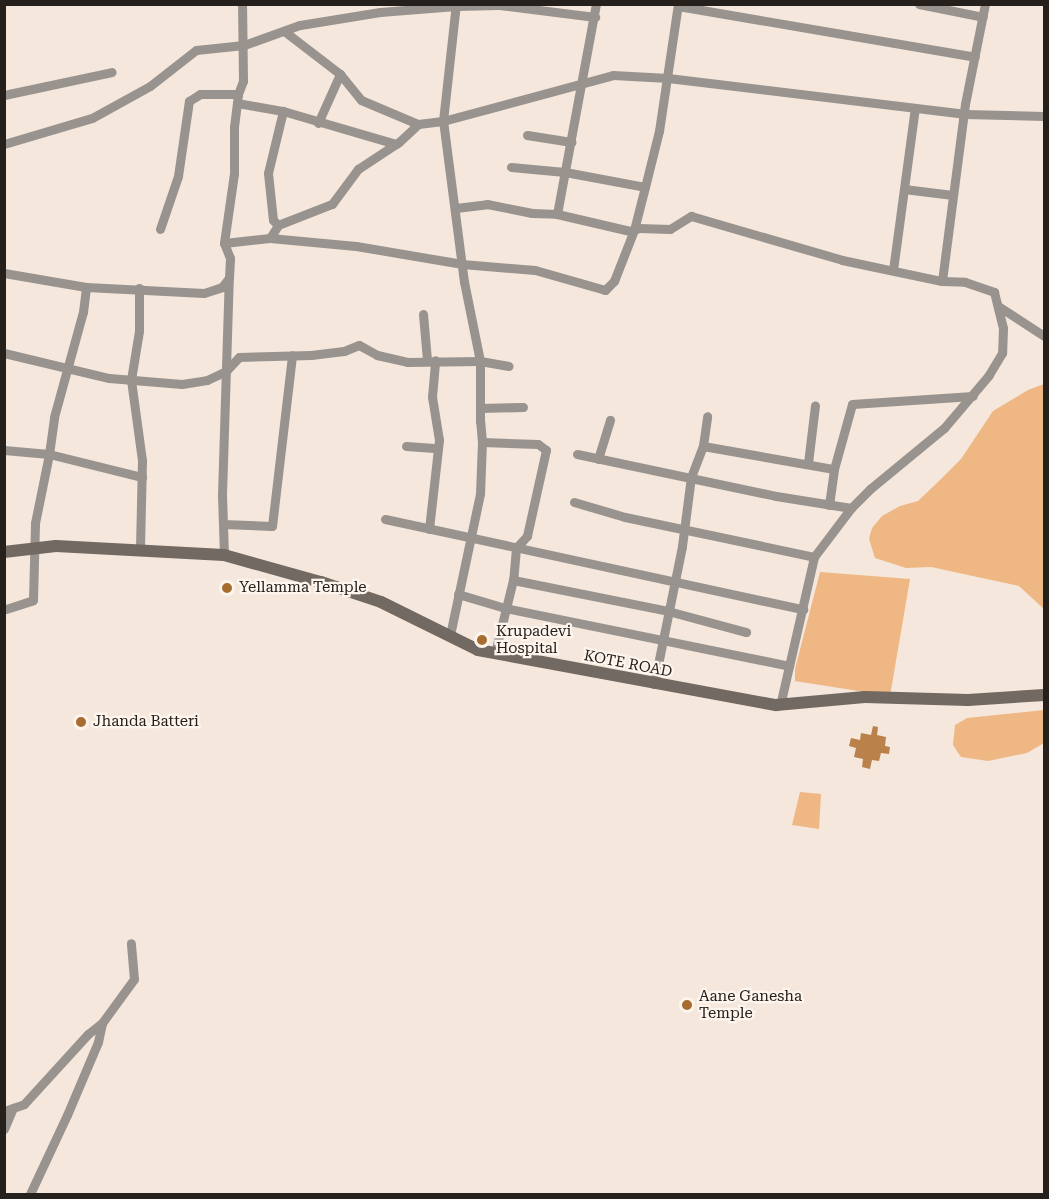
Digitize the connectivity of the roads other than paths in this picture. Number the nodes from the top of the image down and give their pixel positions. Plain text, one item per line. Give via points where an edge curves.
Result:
1 (242, 4) edge
2 (596, 4) edge
3 (919, 4) edge
4 (985, 4) edge
5 (456, 5) edge
6 (678, 5) edge
7 (595, 17) junction
8 (982, 17) junction
9 (284, 31) junction
10 (244, 45) junction
11 (975, 57) junction
12 (112, 72) dead end
13 (340, 74) junction
14 (668, 78) junction
15 (583, 82) junction
16 (4, 95) edge
17 (237, 98) junction
18 (915, 108) junction
19 (283, 111) junction
20 (964, 114) junction
21 (1044, 116) edge
22 (443, 121) junction
23 (318, 123) junction
24 (418, 124) junction
25 (527, 135) dead end
26 (571, 142) junction
27 (4, 144) edge
28 (396, 144) junction
29 (511, 167) dead end
30 (565, 173) junction
31 (645, 188) junction
32 (904, 189) junction
33 (953, 195) junction
34 (456, 208) junction
35 (556, 214) junction
36 (278, 225) junction
37 (160, 229) dead end
38 (634, 230) junction
39 (270, 238) junction
40 (224, 243) junction
41 (462, 264) junction
42 (893, 270) junction
43 (4, 273) edge
44 (229, 278) junction
45 (942, 281) junction
46 (86, 287) junction
47 (139, 288) junction
48 (998, 306) junction
49 (423, 314) dead end
50 (1044, 336) edge
51 (4, 353) edge
52 (292, 355) junction
53 (431, 360) junction
54 (480, 361) junction
55 (509, 366) dead end
56 (67, 368) junction
57 (226, 371) junction
58 (131, 380) junction
59 (973, 396) junction
60 (815, 405) dead end
61 (523, 407) dead end
62 (480, 408) junction
63 (707, 416) dead end
64 (610, 420) dead end
65 (482, 442) junction
66 (406, 446) dead end
67 (703, 446) junction
68 (438, 448) junction
69 (4, 450) edge
70 (49, 454) junction
71 (577, 454) dead end
72 (598, 459) junction
73 (808, 463) junction
74 (834, 469) junction
75 (142, 477) junction
76 (691, 477) junction
77 (574, 502) dead end
78 (829, 505) junction
79 (851, 508) junction
80 (385, 519) dead end
81 (223, 524) junction
82 (429, 529) junction
83 (684, 530) junction
84 (469, 537) junction
85 (516, 548) junction
86 (33, 549) junction
87 (140, 550) junction
88 (4, 552) edge
89 (224, 555) junction
90 (814, 557) junction
91 (513, 580) junction
92 (674, 580) junction
93 (458, 594) junction
94 (506, 608) junction
95 (6, 609) dead end
96 (803, 609) junction
97 (668, 611) junction
98 (746, 632) dead end
99 (450, 635) junction
100 (662, 641) junction
101 (495, 653) junction
102 (789, 666) junction
103 (654, 684) junction
104 (1044, 695) edge
105 (780, 705) junction
106 (131, 943) dead end
107 (102, 1023) junction
108 (9, 1109) edge
109 (4, 1130) edge
110 (30, 1194) edge

1 - 10 street
2 - 7 street
3 - 8 street
4 - 8 street
5 - 7 street via 499,5
5 - 9 street via 380,12
5 - 22 street
6 - 11 street
6 - 14 street
7 - 15 street
8 - 11 street
9 - 10 street
9 - 13 street
10 - 17 street via 243,81
10 - 27 street via 196,50 150,86 92,118
11 - 20 street
12 - 16 street
13 - 23 street
13 - 24 street via 361,100
14 - 15 street via 614,75
14 - 18 street
14 - 31 street
15 - 22 street
15 - 26 street
17 - 19 street
17 - 37 street via 200,94 189,101 178,176
17 - 40 street via 234,174
18 - 20 street
18 - 32 street
19 - 23 street
19 - 36 street via 268,173 273,220
20 - 21 street
20 - 33 street
22 - 24 street
22 - 34 street
23 - 28 street
24 - 28 street
25 - 26 street
26 - 30 street
28 - 36 street via 358,169 332,204
29 - 30 street
30 - 31 street
30 - 35 street
31 - 38 street
32 - 33 street
32 - 42 street
33 - 45 street
34 - 35 street via 487,204
34 - 41 street
35 - 38 street
36 - 39 street
38 - 41 street via 614,281 605,290 535,270
38 - 42 street via 670,229 692,216 842,260
39 - 40 street
39 - 41 street via 356,246
40 - 44 street via 230,258
41 - 54 street
42 - 45 street
43 - 46 street
44 - 47 street via 222,287 204,292
44 - 57 street
45 - 48 street via 965,282 994,292
46 - 47 street
46 - 56 street
47 - 58 street via 139,331
48 - 50 street
48 - 59 street via 1003,328 1002,353
49 - 53 street
51 - 56 street
52 - 53 street via 344,351 359,345 377,355 407,362
52 - 57 street via 238,357
52 - 81 street via 272,526
53 - 54 street
53 - 68 street
54 - 55 street
54 - 62 street
56 - 58 street
56 - 70 street
57 - 58 street via 207,380 182,384
57 - 81 street
58 - 75 street
59 - 74 street via 852,404
59 - 79 street via 944,428
60 - 73 street
61 - 62 street
62 - 65 street
63 - 67 street
64 - 72 street
65 - 84 street via 480,494
65 - 85 street via 538,444 546,450 527,536
66 - 68 street
67 - 73 street
67 - 76 street
68 - 82 street
69 - 70 street
70 - 75 street
70 - 86 street
71 - 72 street
72 - 76 street
73 - 74 street
74 - 78 street
75 - 87 street
76 - 78 street
76 - 83 street
77 - 83 street
78 - 79 street
79 - 90 street
80 - 82 street
81 - 89 street
82 - 84 street
83 - 90 street
83 - 92 street
84 - 85 street
84 - 93 street
85 - 91 street
85 - 92 street
86 - 87 street, KOTE ROAD via 56,546
86 - 88 street, KOTE ROAD
86 - 95 street via 33,600
87 - 89 street, KOTE ROAD
89 - 99 street, KOTE ROAD via 381,602
90 - 96 street
91 - 94 street
91 - 97 street
92 - 96 street
92 - 97 street
93 - 94 street
93 - 99 street
94 - 100 street
94 - 101 street
96 - 102 street
97 - 98 street
97 - 100 street
99 - 101 street, KOTE ROAD via 478,650
100 - 102 street
100 - 103 street
101 - 103 street, KOTE ROAD
102 - 105 street
103 - 105 street, KOTE ROAD
104 - 105 street, KOTE ROAD via 968,700 865,697
106 - 107 street via 134,979
107 - 108 street via 24,1104
107 - 110 street via 68,1115
108 - 109 street

